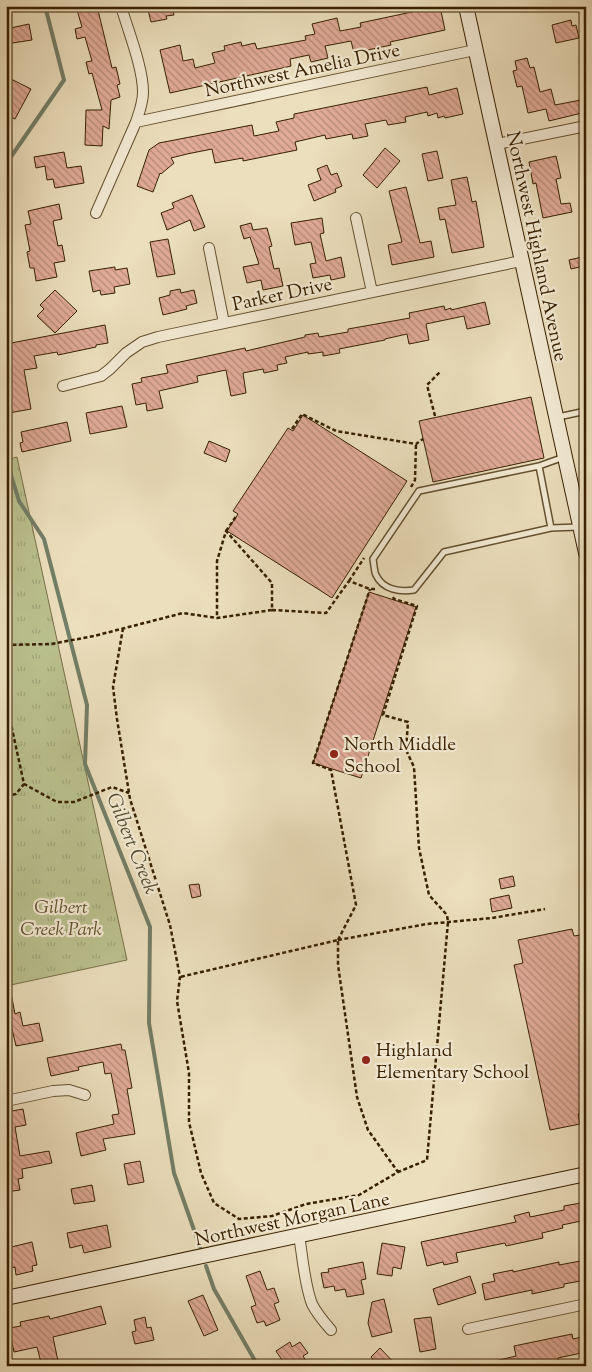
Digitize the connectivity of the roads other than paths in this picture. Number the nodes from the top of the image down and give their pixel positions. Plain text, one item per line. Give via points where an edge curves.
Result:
1 (121, 6) edge
2 (466, 6) edge
3 (475, 50) junction
4 (136, 122) junction
5 (586, 126) edge
6 (497, 144) junction
7 (96, 213) dead end
8 (356, 218) dead end
9 (209, 248) dead end
10 (521, 261) junction
11 (372, 292) junction
12 (224, 323) junction
13 (63, 386) dead end
14 (586, 411) edge
15 (555, 418) junction
16 (564, 457) junction
17 (539, 466) junction
18 (583, 526) edge
19 (551, 528) junction
20 (586, 553) edge
21 (85, 1095) dead end
22 (6, 1101) edge
23 (586, 1174) edge
24 (299, 1236) junction
25 (6, 1298) edge
26 (586, 1304) edge
27 (468, 1329) dead end
28 (331, 1330) dead end

1 - 4 street via 142,79 143,93
2 - 3 street, Northwest Highland Avenue
3 - 4 street, Northwest Amelia Drive
3 - 6 street, Northwest Highland Avenue
4 - 7 street
5 - 6 street
6 - 10 street, Northwest Highland Avenue
8 - 11 street
9 - 12 street
10 - 11 street, Parker Drive
10 - 15 street, Northwest Highland Avenue
11 - 12 street, Parker Drive
12 - 13 street, Parker Drive via 142,342 101,376
14 - 15 lane
15 - 16 street, Northwest Highland Avenue
16 - 17 lane
16 - 18 street, Northwest Highland Avenue
17 - 19 lane
17 - 19 lane via 419,491 373,560 377,576 388,587 400,592 414,590 444,552
18 - 19 lane
18 - 20 street, Northwest Highland Avenue
21 - 22 street via 69,1090 54,1091
23 - 24 street, Northwest Morgan Lane
24 - 25 street, Northwest Morgan Lane
24 - 28 street via 309,1295
26 - 27 street

